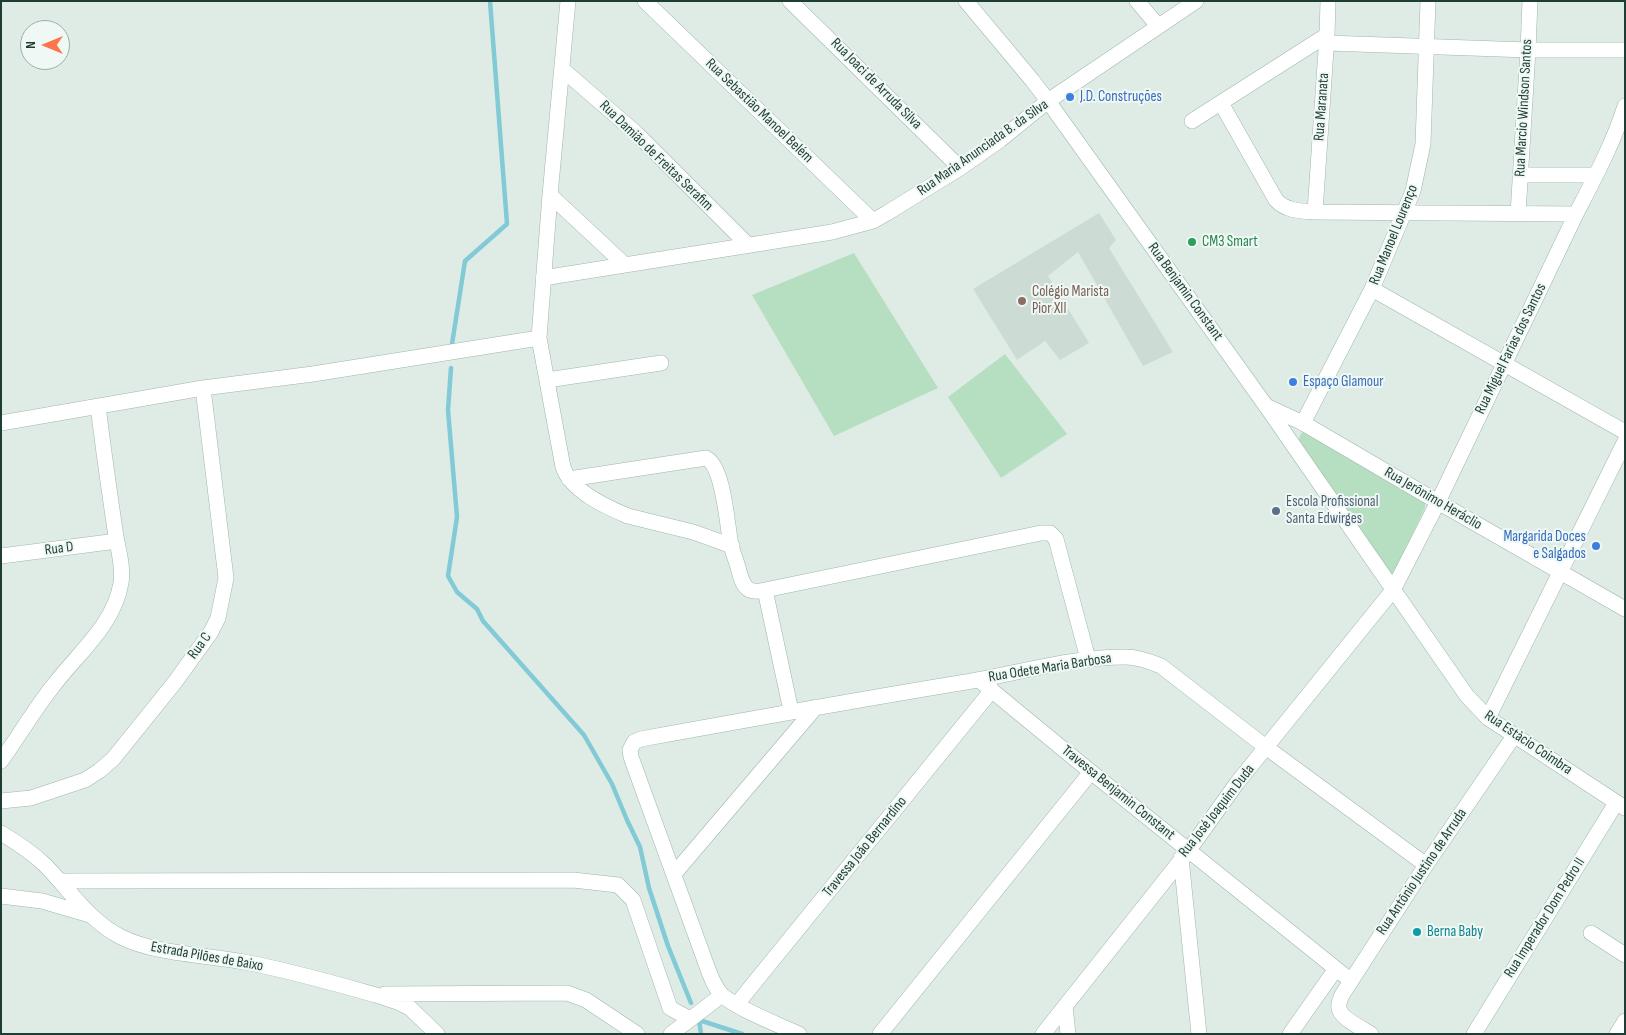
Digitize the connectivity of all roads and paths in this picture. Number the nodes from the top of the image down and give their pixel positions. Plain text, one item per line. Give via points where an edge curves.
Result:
1 (568, 1) edge
2 (646, 1) edge
3 (790, 1) edge
4 (966, 1) edge
5 (1137, 1) edge
6 (1196, 1) edge
7 (1328, 1) edge
8 (1428, 1) edge
9 (1530, 1) edge
10 (1158, 26) junction
11 (1327, 39) junction
12 (1427, 46) junction
13 (1528, 50) junction
14 (1625, 50) edge
15 (562, 69) junction
16 (1048, 101) junction
17 (1221, 103) junction
18 (1625, 106) edge
19 (1192, 121) dead end
20 (960, 168) junction
21 (1520, 175) junction
22 (1596, 176) junction
23 (550, 195) junction
24 (1315, 212) junction
25 (1405, 213) junction
26 (1518, 214) junction
27 (1576, 214) junction
28 (873, 221) junction
29 (748, 245) junction
30 (624, 264) junction
31 (543, 278) junction
32 (1372, 289) junction
33 (539, 338) junction
34 (661, 363) dead end
35 (1504, 364) junction
36 (547, 380) junction
37 (203, 388) junction
38 (98, 406) junction
39 (1266, 406) junction
40 (1, 423) edge
41 (1303, 423) junction
42 (1625, 432) edge
43 (1625, 441) edge
44 (569, 480) junction
45 (1438, 502) junction
46 (116, 541) junction
47 (732, 546) junction
48 (1, 556) edge
49 (1560, 573) junction
50 (766, 590) junction
51 (1393, 590) junction
52 (1625, 609) edge
53 (1088, 659) junction
54 (979, 680) junction
55 (992, 690) junction
56 (816, 708) junction
57 (791, 712) junction
58 (1488, 718) junction
59 (1514, 736) junction
60 (1267, 748) junction
61 (1, 761) edge
62 (1090, 772) junction
63 (1, 801) edge
64 (1621, 805) edge
65 (1, 833) edge
66 (1185, 854) junction
67 (1426, 865) junction
68 (674, 874) junction
69 (60, 881) junction
70 (1, 896) edge
71 (91, 916) junction
72 (1591, 933) dead end
73 (1625, 955) edge
74 (1335, 970) junction
75 (1350, 980) junction
76 (376, 994) junction
77 (722, 995) junction
78 (737, 1004) junction
79 (1065, 1006) junction
80 (690, 1019) junction
81 (1625, 1021) edge
82 (438, 1034) edge
83 (638, 1034) edge
84 (671, 1034) edge
85 (800, 1034) edge
86 (880, 1034) edge
87 (1043, 1034) edge
88 (1068, 1034) edge
89 (1199, 1034) edge
90 (1290, 1034) edge
91 (1370, 1034) edge
92 (1474, 1034) edge
93 (1617, 1034) edge

1 - 15 street
2 - 28 street, Rua Sebastião Manoel Belém
3 - 20 street, Rua Joaci de Arruda Silva
4 - 16 street, Rua Benjamin Constant
5 - 10 street
6 - 10 street, Rua Maria Anunciada B. da Silva
7 - 11 street, Rua Maranata
8 - 12 street, Rua Manoel Lourenço
9 - 13 street, Rua Marcio Windson Santos
10 - 16 street, Rua Maria Anunciada B. da Silva
11 - 12 street
11 - 17 street
11 - 24 street, Rua Maranata
12 - 13 street
12 - 25 street, Rua Manoel Lourenço via 1423,144 1417,178
13 - 14 street
13 - 21 street, Rua Marcio Windson Santos
15 - 23 street
15 - 29 street, Rua Damião de Freitas Serafim via 636,133
16 - 20 street, Rua Maria Anunciada B. da Silva
16 - 39 street, Rua Benjamin Constant
17 - 19 street
17 - 24 street via 1276,200 1288,209
18 - 22 street, Rua Miguel Farias dos Santos
20 - 28 street, Rua Maria Anunciada B. da Silva
21 - 22 street
21 - 26 street, Rua Marcio Windson Santos
22 - 27 street, Rua Miguel Farias dos Santos
23 - 30 street
23 - 31 street
24 - 25 street
25 - 26 street
25 - 32 street, Rua Manoel Lourenço
26 - 27 street
27 - 35 street, Rua Miguel Farias dos Santos
28 - 29 street, Rua Maria Anunciada B. da Silva via 848,229
29 - 30 street, Rua Maria Anunciada B. da Silva
30 - 31 street, Rua Maria Anunciada B. da Silva
31 - 33 street
32 - 35 street
32 - 41 street, Rua Manoel Lourenço
33 - 36 street
33 - 37 street
34 - 36 street
35 - 42 street
35 - 45 street, Rua Miguel Farias dos Santos
36 - 44 street via 563,467
37 - 38 street
37 - 63 street, Rua C via 226,578 218,618 175,682 106,765 85,780 31,798
38 - 40 street
38 - 46 street
39 - 41 street, Rua Jerônimo Heráclio
39 - 51 street, Rua Benjamin Constant
41 - 45 street, Rua Jerônimo Heráclio
43 - 49 street
44 - 47 street via 595,500 618,512
44 - 47 street via 706,458 713,463 717,473
45 - 49 street, Rua Jerônimo Heráclio
45 - 51 street, Rua Miguel Farias dos Santos
46 - 48 street, Rua D
46 - 61 street via 122,567 121,582 108,618 53,685
47 - 50 street via 746,587 754,591
49 - 52 street, Rua Jerônimo Heráclio
49 - 58 street
50 - 53 street via 1050,533 1056,539
50 - 57 street
51 - 58 street, Rua Estàcio Coimbra via 1467,696
51 - 60 street, Rua José Joaquim Duda
53 - 54 street, Rua Odete Maria Barbosa
53 - 60 street, Rua Odete Maria Barbosa via 1132,657 1161,666
54 - 55 street, Travessa Benjamin Constant
54 - 56 street, Rua Odete Maria Barbosa
55 - 62 street, Travessa Benjamin Constant
55 - 78 street, Travessa João Bernardino
56 - 57 street, Rua Odete Maria Barbosa
56 - 68 street
57 - 68 street, Rua Odete Maria Barbosa via 641,739 631,746 631,757
58 - 59 street, Rua Estàcio Coimbra
59 - 64 street, Rua Estàcio Coimbra
59 - 67 street, Rua Antônio Justino de Arruda
60 - 66 street, Rua José Joaquim Duda
60 - 67 street, Rua Odete Maria Barbosa
62 - 66 street, Travessa Benjamin Constant
62 - 86 street
64 - 92 street, Rua Imperador Dom Pedro II
65 - 69 street, Estrada Pilões de Baixo via 30,852
66 - 74 street, Travessa Benjamin Constant
66 - 79 street, Rua José Joaquim Duda
66 - 89 street
67 - 75 street, Rua Antônio Justino de Arruda
68 - 77 street via 705,962
69 - 71 street, Estrada Pilões de Baixo
69 - 80 street via 573,880 618,885 633,900 670,1008
70 - 71 street via 42,901
71 - 76 street, Estrada Pilões de Baixo via 106,928 138,944 246,962
72 - 73 street
74 - 75 street, Travessa Benjamin Constant
74 - 90 street
75 - 91 street, Rua Antônio Justino de Arruda via 1342,995 1339,1011
76 - 82 street, Estrada Pilões de Baixo via 410,1008
76 - 83 street via 567,993 586,1000
77 - 78 street
77 - 80 street
78 - 85 street
79 - 87 street, Rua José Joaquim Duda
79 - 88 street
80 - 84 street
81 - 93 street

